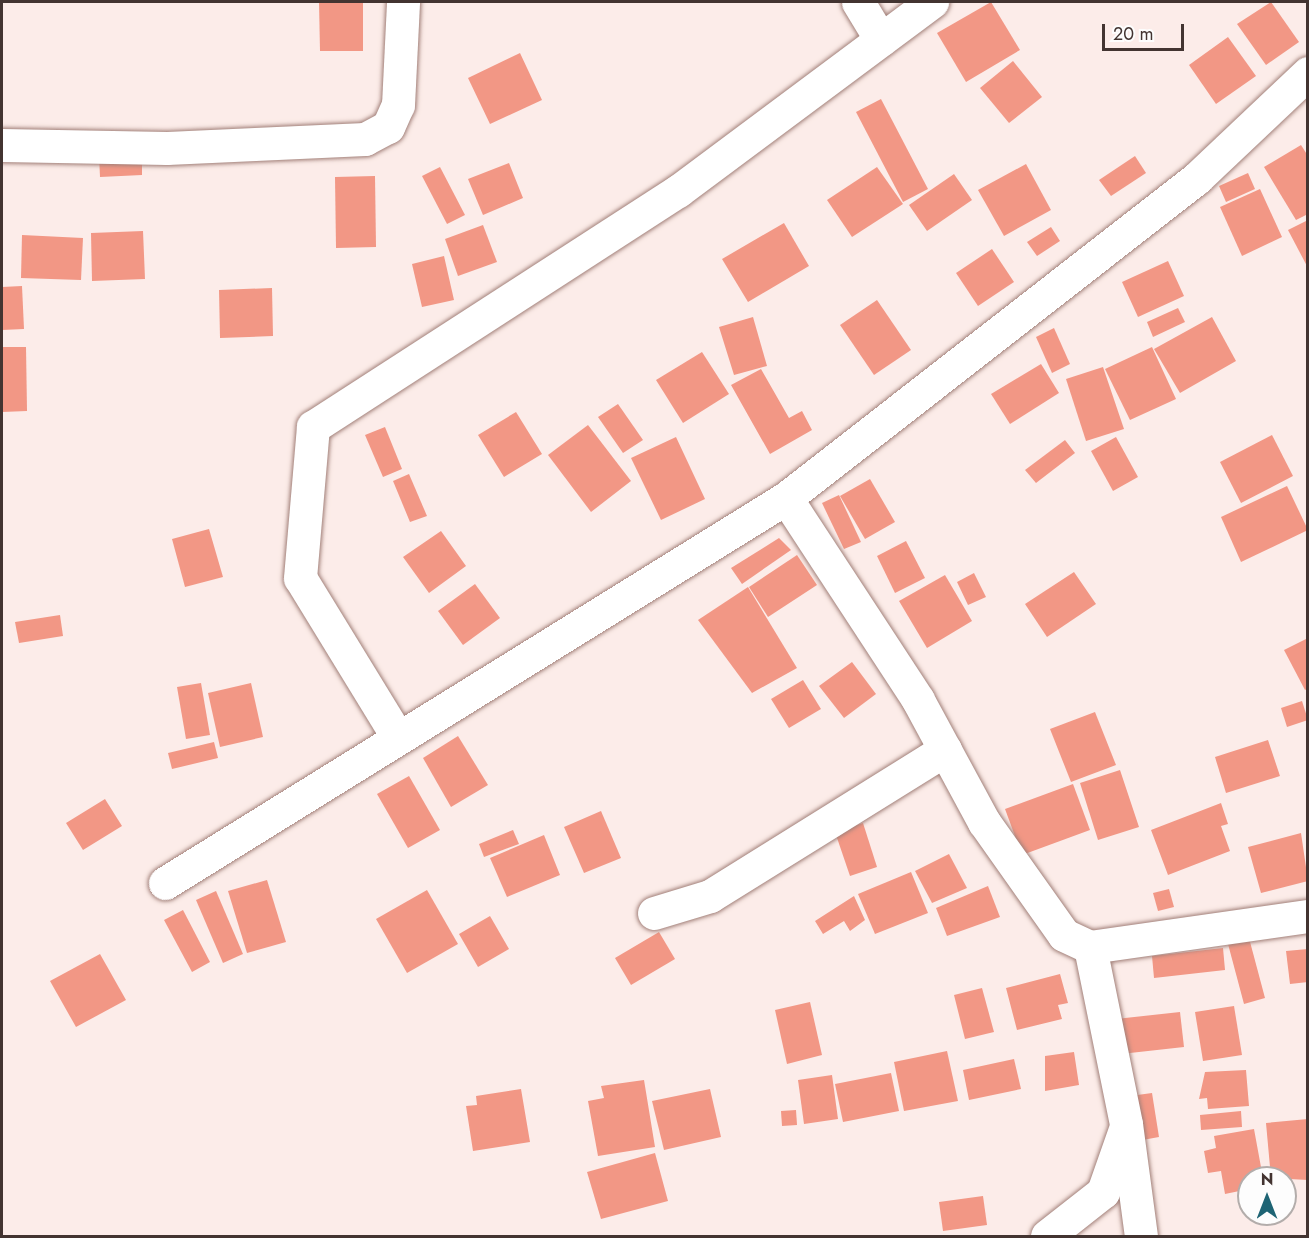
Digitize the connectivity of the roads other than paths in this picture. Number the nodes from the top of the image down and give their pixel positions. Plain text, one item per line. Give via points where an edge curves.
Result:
1 (403, 2) edge
2 (858, 2) edge
3 (932, 2) edge
4 (881, 40) junction
5 (1308, 73) edge
6 (2, 145) edge
7 (786, 498) junction
8 (397, 736) junction
9 (945, 750) junction
10 (165, 883) dead end
11 (654, 913) dead end
12 (1308, 916) edge
13 (1090, 947) junction
14 (1126, 1124) junction
15 (1047, 1236) edge
16 (1141, 1236) edge

1 - 6 street via 398,105 388,127 365,139 167,148
2 - 4 street
3 - 4 street
4 - 8 street via 678,191 313,427 300,578
5 - 7 street via 1197,178
7 - 8 street
7 - 9 street
8 - 10 street
9 - 11 street via 710,896
9 - 13 street via 984,822 1064,935
12 - 13 street
13 - 14 street
14 - 15 street via 1103,1192
14 - 16 street

